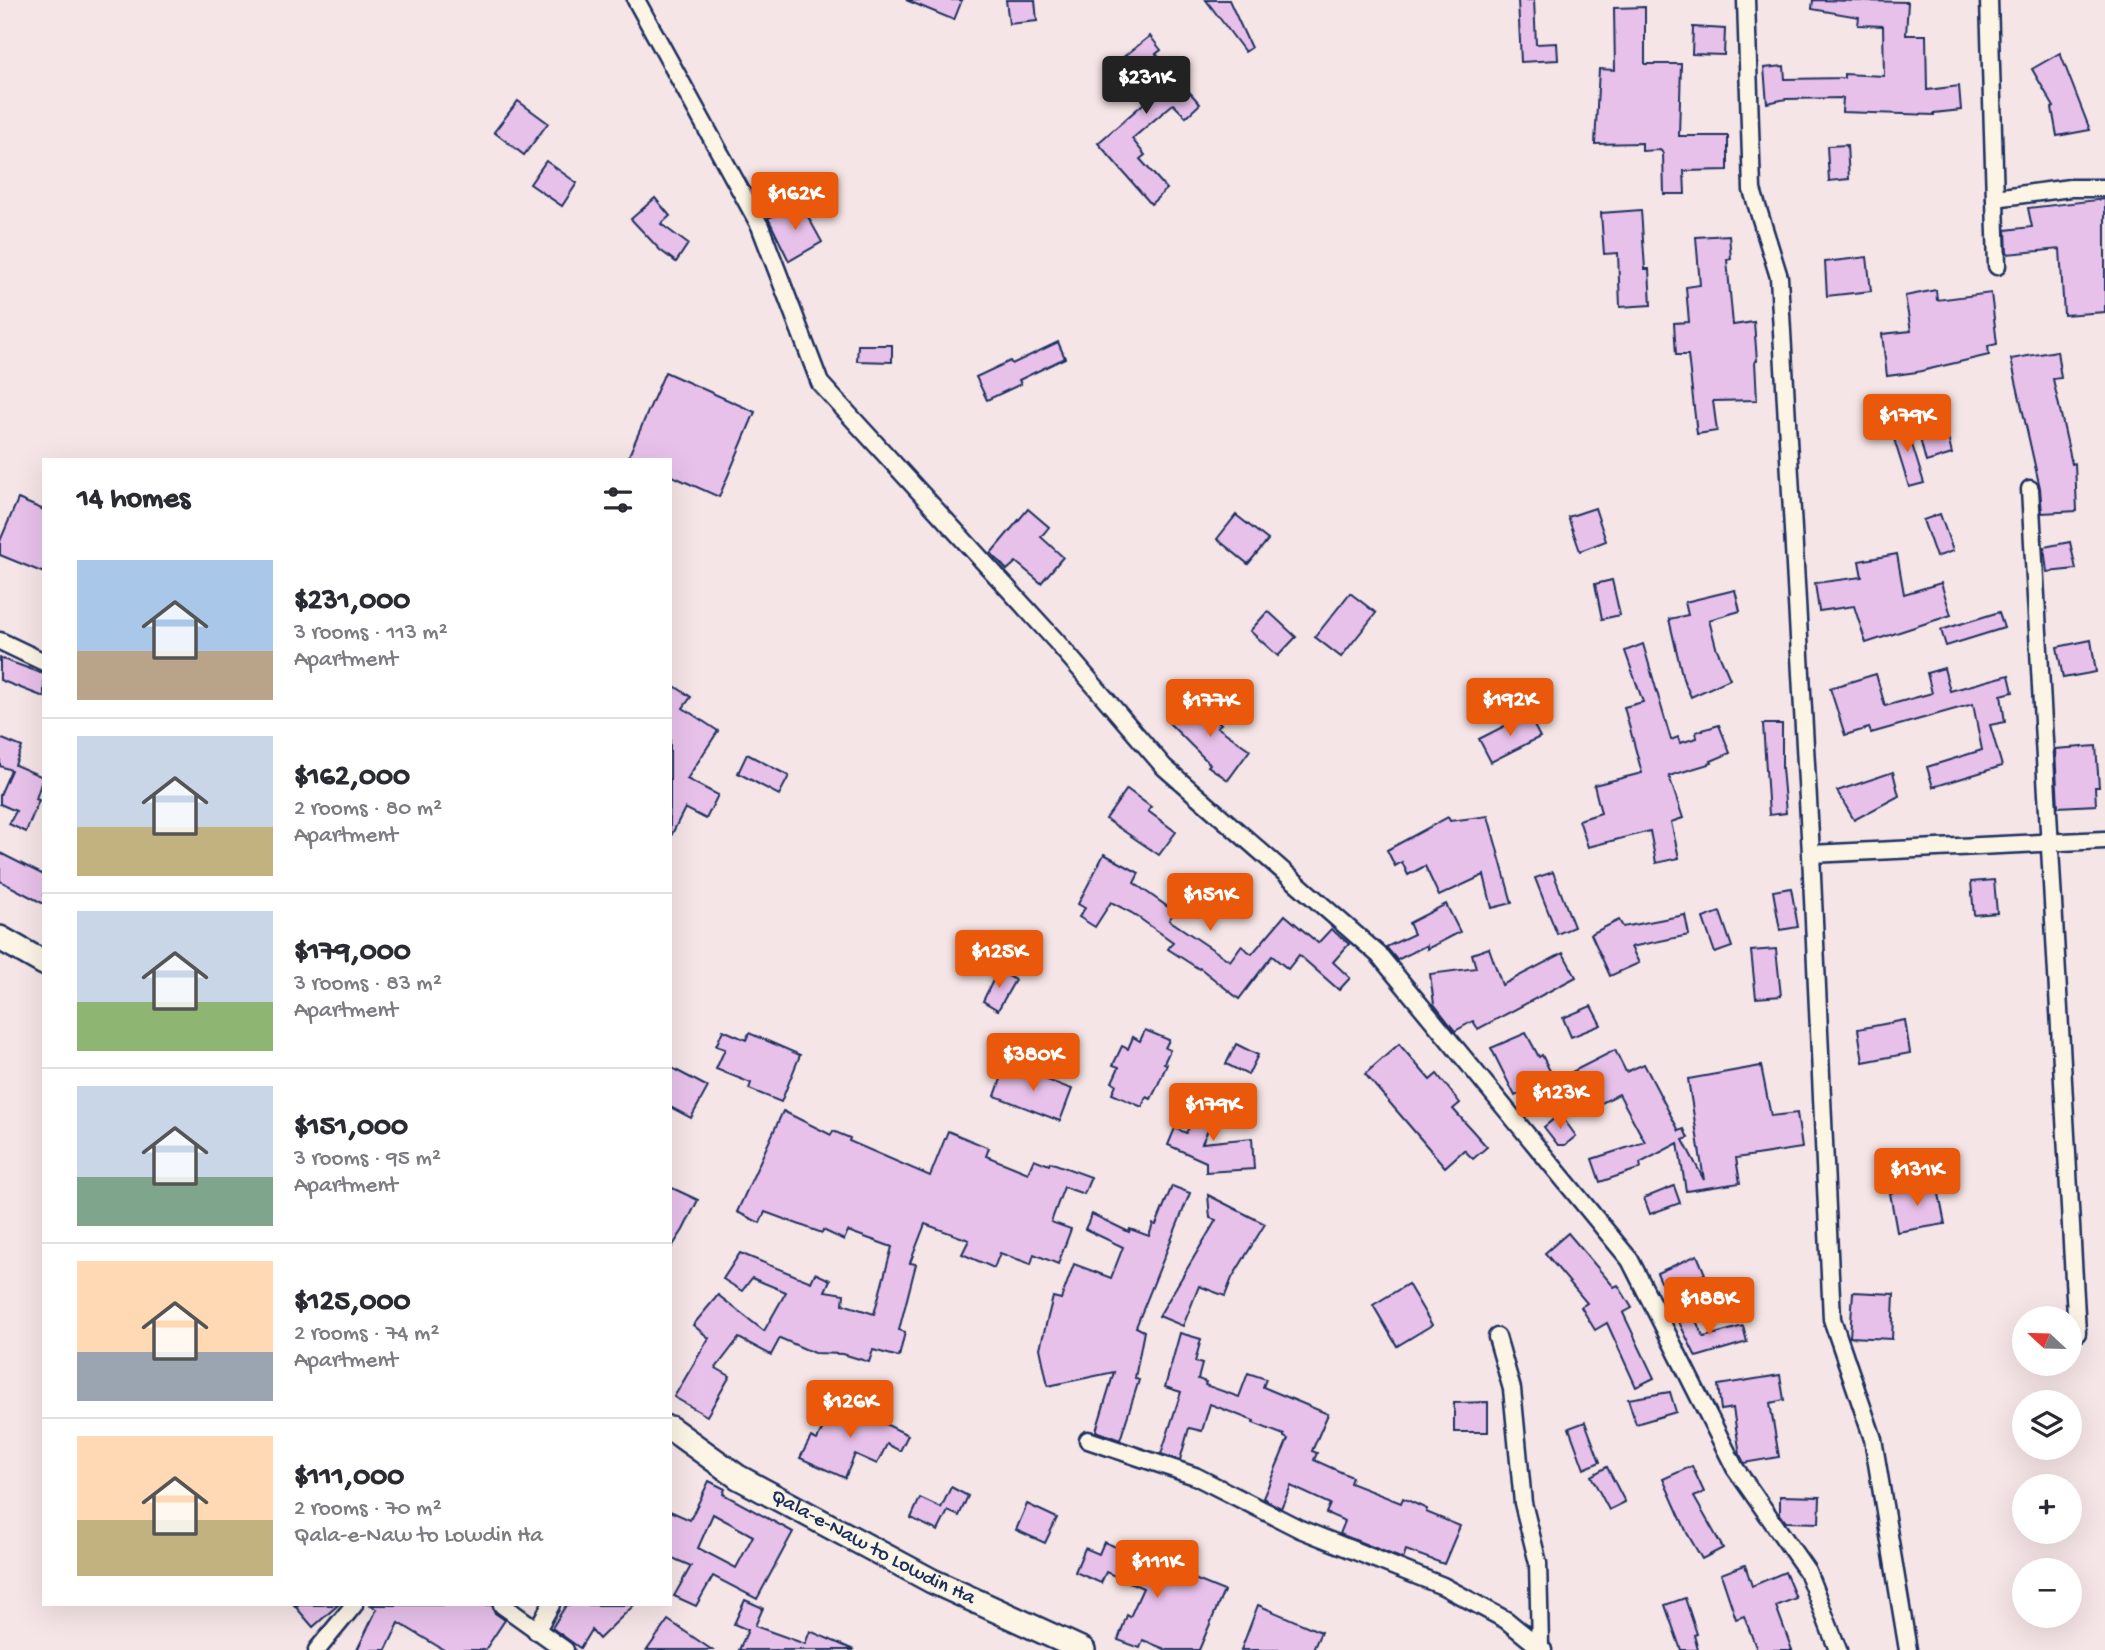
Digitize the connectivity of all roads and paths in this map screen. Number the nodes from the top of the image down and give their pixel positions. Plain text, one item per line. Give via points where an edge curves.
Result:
1 (636, 0) edge
2 (1746, 0) edge
3 (1989, 0) edge
4 (2105, 188) edge
5 (1995, 198) junction
6 (1997, 267) dead end
7 (2030, 489) dead end
8 (0, 641) edge
9 (42, 661) edge
10 (2105, 839) edge
11 (2049, 842) junction
12 (1811, 855) junction
13 (0, 938) edge
14 (42, 961) edge
15 (2075, 1306) edge
16 (1497, 1337) dead end
17 (672, 1430) edge
18 (1088, 1440) dead end
19 (353, 1606) edge
20 (503, 1606) edge
21 (550, 1606) edge
22 (536, 1631) junction
23 (1541, 1648) edge
24 (317, 1650) edge
25 (565, 1650) edge
26 (1083, 1650) edge
27 (1838, 1650) edge
28 (1908, 1650) edge

1 - 27 street via 760,226 820,383 1164,766 1379,955 1630,1260 1735,1468 1807,1571
2 - 12 street via 1752,190 1779,277
3 - 5 street
4 - 5 street
5 - 6 street
7 - 11 street
8 - 9 street
10 - 11 street
11 - 12 street
11 - 15 street
12 - 28 street via 1832,1319 1874,1438
13 - 14 main road
16 - 23 street via 1512,1388 1523,1503 1538,1563
17 - 26 main road, Qala-e-Naw to Lowdin Ha via 738,1477 920,1575
18 - 23 street via 1195,1476 1300,1529 1443,1586 1506,1620
19 - 24 street
20 - 22 street
21 - 22 street
22 - 25 street

